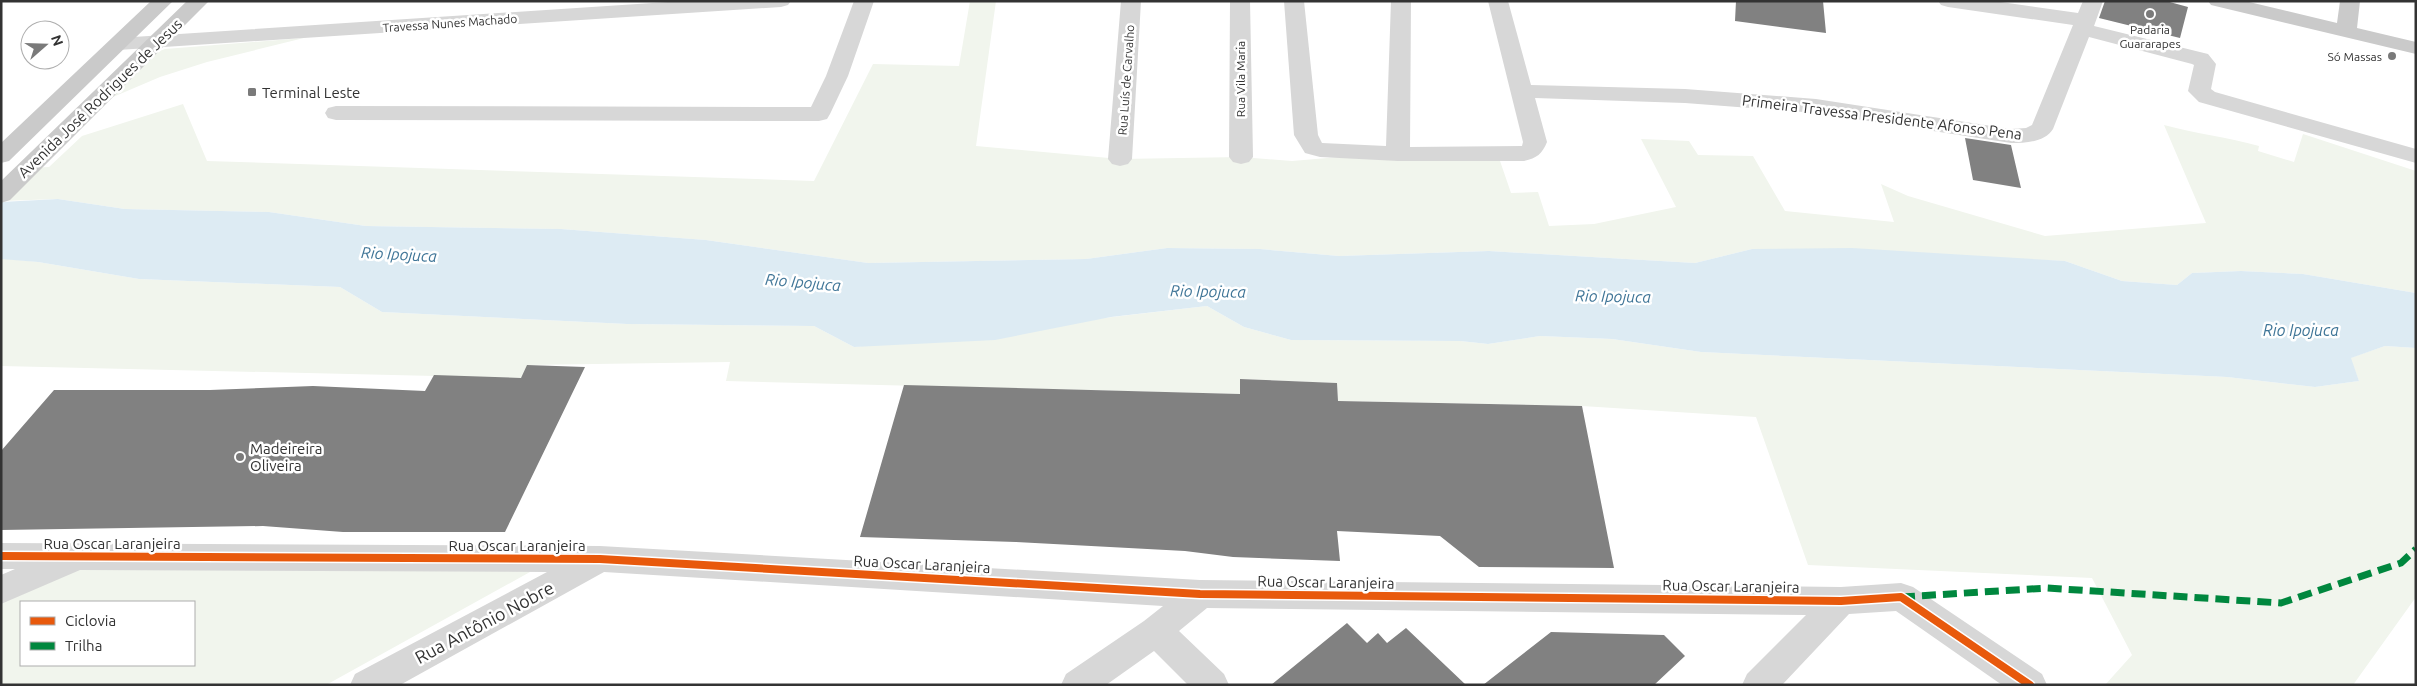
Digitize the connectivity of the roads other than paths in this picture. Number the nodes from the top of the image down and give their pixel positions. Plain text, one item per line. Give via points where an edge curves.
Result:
1 (163, 1) edge
2 (199, 1) edge
3 (781, 1) edge
4 (864, 1) edge
5 (1131, 1) edge
6 (1240, 1) edge
7 (1294, 1) edge
8 (1401, 1) edge
9 (1498, 1) edge
10 (1948, 1) edge
11 (2218, 1) edge
12 (2350, 1) edge
13 (2087, 17) edge
14 (2346, 31) junction
15 (157, 41) junction
16 (118, 44) junction
17 (2416, 48) edge
18 (1524, 91) junction
19 (336, 113) dead end
20 (1398, 154) junction
21 (1, 156) edge
22 (2416, 156) edge
23 (1241, 157) dead end
24 (1120, 159) dead end
25 (1, 195) edge
26 (1, 556) edge
27 (78, 556) junction
28 (600, 559) junction
29 (1, 590) edge
30 (1200, 594) junction
31 (1841, 601) junction
32 (1156, 631) junction
33 (367, 685) edge
34 (1078, 685) edge
35 (1212, 685) edge
36 (1759, 685) edge
37 (2030, 685) edge

1 - 16 main road, Avenida José Rodrigues de Jesus
2 - 15 main road, Avenida José Rodrigues de Jesus
3 - 15 street, Travessa Nunes Machado
4 - 19 street via 820,114
5 - 24 street, Rua Luís de Carvalho
6 - 23 street, Rua Vila Maria
7 - 20 street via 1309,143 1320,150
8 - 20 street
9 - 18 street
10 - 13 street
11 - 14 main road
12 - 14 main road
13 - 18 street, Primeira Travessa Presidente Afonso Pena via 2042,129 2025,136 1816,106 1685,96
13 - 22 street via 2200,60 2205,64 2199,91 2207,97
14 - 17 main road
15 - 16 street, Travessa Nunes Machado
15 - 25 main road, Avenida José Rodrigues de Jesus
16 - 21 main road, Avenida José Rodrigues de Jesus
18 - 20 street via 1535,142 1532,150 1524,154
26 - 27 street, Rua Oscar Laranjeira
27 - 28 street, Rua Oscar Laranjeira
27 - 29 street
28 - 30 street, Rua Oscar Laranjeira
28 - 33 street, Rua Antônio Nobre
30 - 31 street, Rua Oscar Laranjeira
30 - 32 street
31 - 36 street
31 - 37 street, Rua Oscar Laranjeira via 1900,597
32 - 34 street
32 - 35 street

